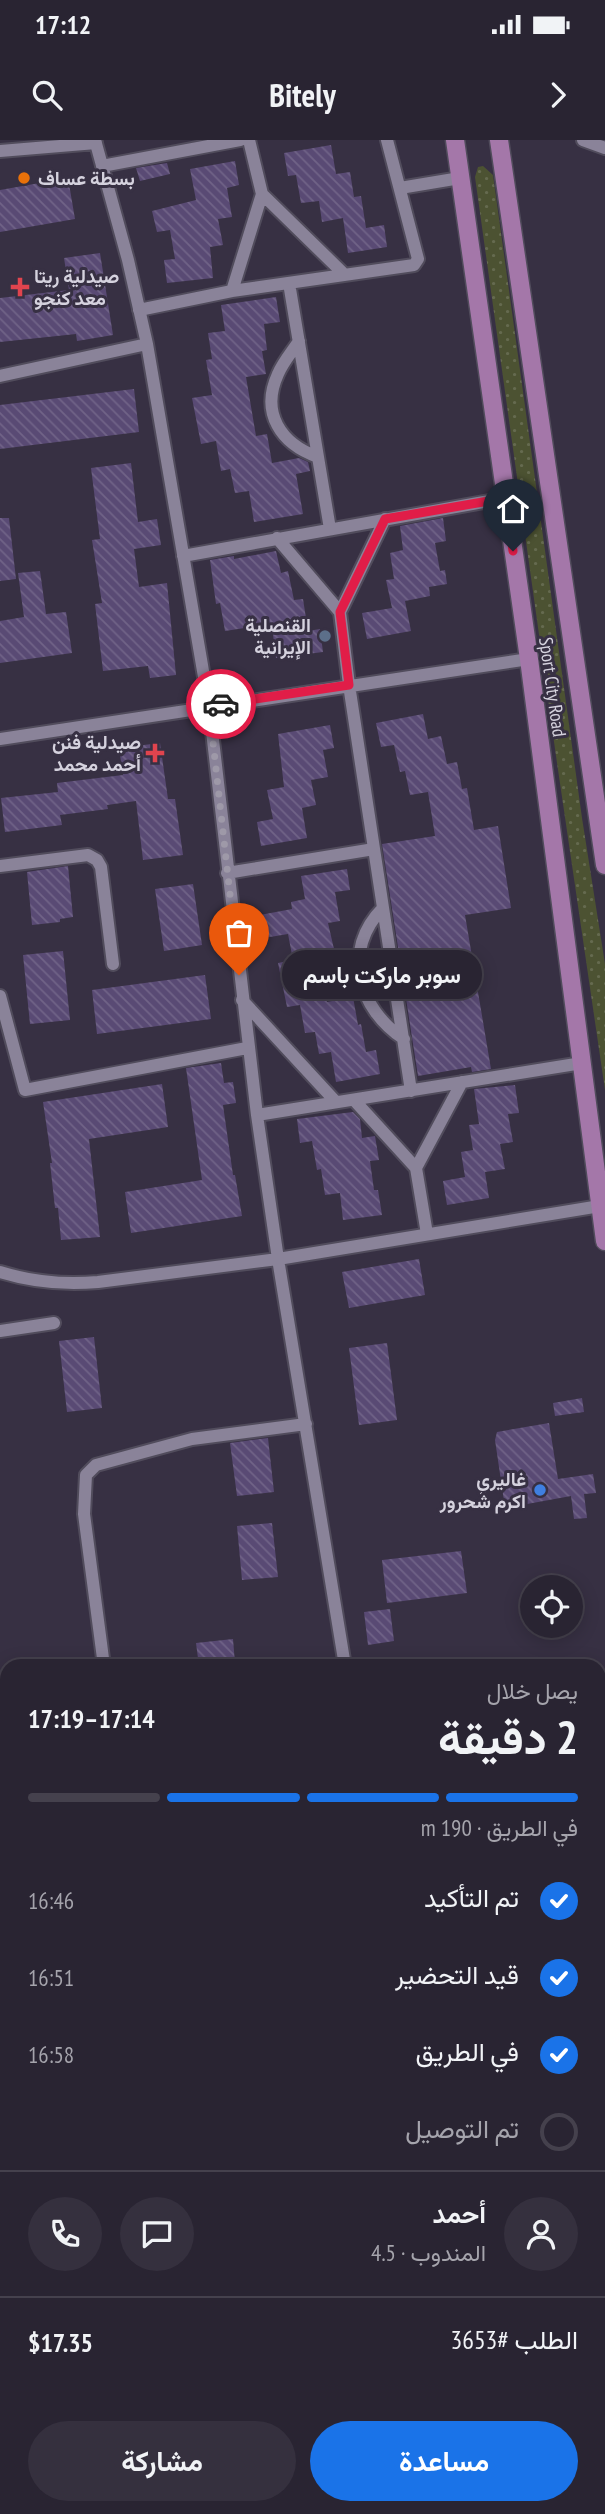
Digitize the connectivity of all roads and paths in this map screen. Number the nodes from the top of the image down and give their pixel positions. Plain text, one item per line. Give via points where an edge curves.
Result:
1 (240, 140) edge
2 (249, 140) edge
3 (387, 140) edge
4 (455, 140) edge
5 (499, 140) edge
6 (583, 140) edge
7 (95, 142) edge
8 (605, 148) edge
9 (0, 150) edge
10 (102, 166) junction
11 (460, 178) junction
12 (400, 188) junction
13 (262, 194) junction
14 (345, 275) junction
15 (289, 283) junction
16 (232, 290) junction
17 (139, 310) junction
18 (299, 341) junction
19 (147, 344) junction
20 (0, 376) edge
21 (318, 457) junction
22 (506, 498) junction
23 (385, 519) junction
24 (330, 529) junction
25 (277, 538) junction
26 (183, 556) junction
27 (340, 612) junction
28 (529, 659) junction
29 (349, 685) junction
30 (209, 706) junction
31 (0, 739) edge
32 (374, 849) junction
33 (0, 866) edge
34 (605, 866) edge
35 (227, 873) junction
36 (383, 908) junction
37 (113, 964) dead end
38 (0, 996) edge
39 (242, 1000) junction
40 (404, 1039) junction
41 (247, 1048) junction
42 (582, 1063) junction
43 (462, 1082) junction
44 (411, 1091) junction
45 (354, 1100) junction
46 (336, 1102) junction
47 (257, 1115) junction
48 (416, 1168) junction
49 (600, 1206) junction
50 (427, 1234) junction
51 (605, 1241) edge
52 (278, 1259) junction
53 (0, 1272) edge
54 (54, 1323) dead end
55 (0, 1331) edge
56 (306, 1424) junction
57 (103, 1659) edge
58 (344, 1659) edge

1 - 10 street
2 - 13 street
3 - 12 street
4 - 11 main road, Sport City Road
5 - 34 main road, Sport City Road
6 - 8 street
7 - 9 street
7 - 10 street
10 - 17 street
11 - 12 street
11 - 22 main road, Sport City Road
12 - 14 street via 418,259 408,267
13 - 14 street
13 - 16 street
14 - 15 street
15 - 16 street
15 - 18 street
16 - 17 street
17 - 19 street
18 - 21 street
18 - 21 street via 278,373 271,402 275,422 285,436 302,452
19 - 20 street
19 - 26 street
21 - 24 street
22 - 23 street
22 - 28 main road, Sport City Road
23 - 24 street
23 - 27 street
24 - 25 street
25 - 26 street
25 - 27 street
26 - 30 street
27 - 29 street
28 - 29 street
28 - 42 main road, Sport City Road
29 - 30 street
29 - 32 street
30 - 31 street
30 - 35 street
32 - 35 street
32 - 36 street
33 - 37 street via 88,855 97,860
35 - 39 street
36 - 40 street
36 - 40 street via 364,940 361,986 389,1030
38 - 41 street via 25,1090
39 - 41 street
39 - 46 street
40 - 44 street
41 - 47 street
42 - 43 street
42 - 49 main road, Sport City Road
43 - 44 street
43 - 48 street
44 - 45 street
45 - 46 street
45 - 48 street
46 - 47 street
47 - 52 street
48 - 50 street
49 - 50 street
49 - 51 main road, Sport City Road
50 - 52 street
52 - 53 street via 71,1285
52 - 56 street
54 - 55 street
56 - 57 street via 192,1439 96,1465 86,1475 84,1514
56 - 58 street

